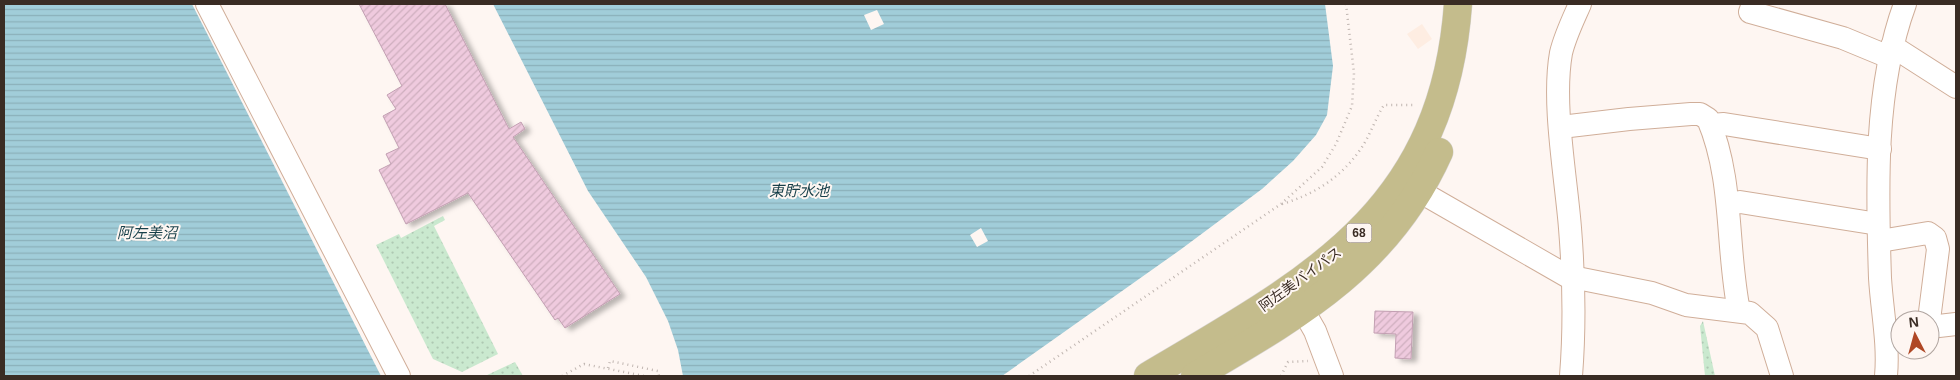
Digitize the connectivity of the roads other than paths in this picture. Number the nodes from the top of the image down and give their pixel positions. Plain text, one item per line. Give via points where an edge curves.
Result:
1 (207, 4) edge
2 (1458, 4) edge
3 (1475, 4) edge
4 (1580, 4) edge
5 (1753, 4) edge
6 (1902, 5) edge
7 (1890, 51) junction
8 (1956, 87) edge
9 (1711, 125) junction
10 (1561, 127) junction
11 (1880, 149) junction
12 (1419, 191) junction
13 (1729, 204) junction
14 (1879, 233) junction
15 (1574, 278) junction
16 (1297, 299) junction
17 (1930, 310) edge
18 (1739, 311) junction
19 (1890, 321) edge
20 (1956, 324) edge
21 (1940, 326) edge
22 (1890, 349) edge
23 (1329, 368) edge
24 (399, 376) edge
25 (1148, 376) edge
26 (1195, 376) edge
27 (1571, 376) edge
28 (1782, 376) edge
29 (1886, 376) edge

1 - 24 street
2 - 16 main road, 阿左美バイパス / 68 via 1451,56 1440,102 1415,161 1386,205
3 - 12 main road, 阿左美バイパス / 68 via 1471,50 1461,95 1446,138
4 - 10 street via 1561,53
5 - 7 street via 1750,12
6 - 7 street
7 - 8 street
7 - 11 street
9 - 10 street via 1708,118 1700,114
9 - 11 street via 1724,124
9 - 13 street via 1725,171
10 - 15 street
11 - 14 street
12 - 15 street
12 - 16 main road, 阿左美バイパス / 68 via 1396,224 1355,270
13 - 14 street via 1740,202
13 - 18 street via 1734,288
14 - 17 street via 1928,233 1935,238 1938,249
14 - 19 street via 1882,300
15 - 18 street via 1652,293 1686,306
15 - 27 street
16 - 23 street via 1315,331
16 - 25 main road, 阿左美バイパス / 68
16 - 26 main road, 阿左美バイパス / 68
18 - 28 street via 1758,318 1767,328
20 - 21 street
22 - 29 street

